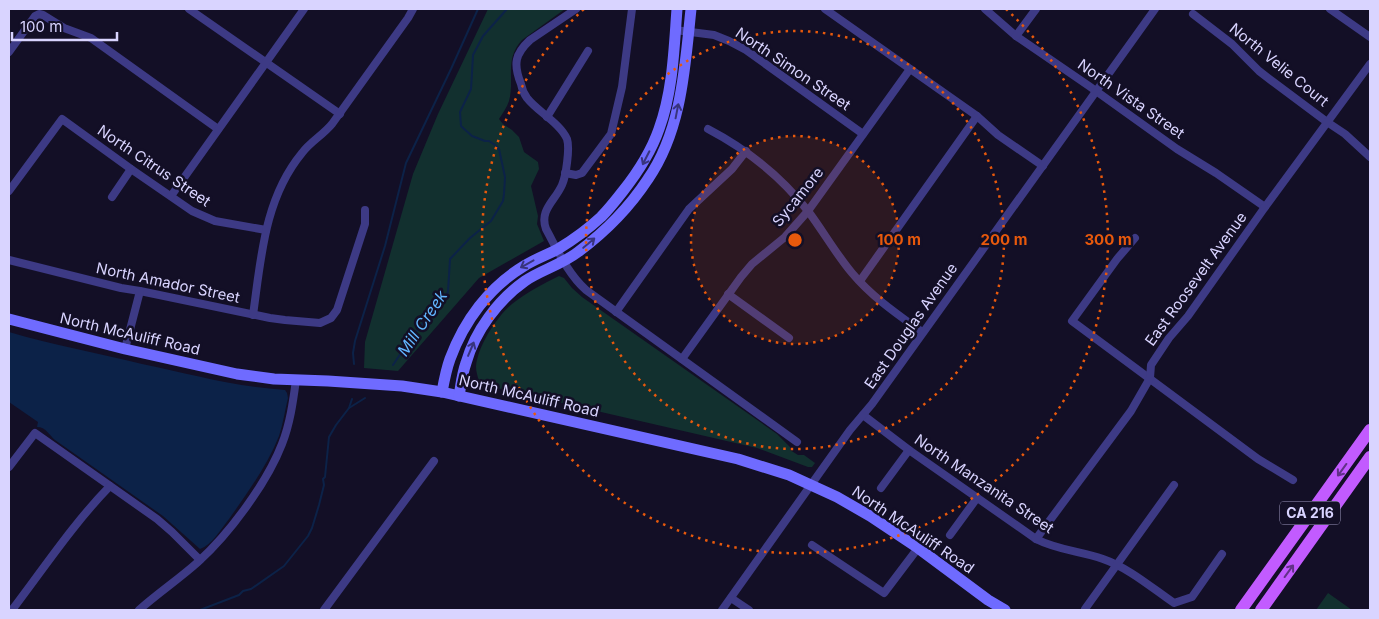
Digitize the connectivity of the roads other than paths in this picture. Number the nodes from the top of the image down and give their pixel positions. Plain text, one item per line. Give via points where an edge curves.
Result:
1 (189, 9) edge
2 (304, 9) edge
3 (412, 9) edge
4 (576, 9) edge
5 (632, 9) edge
6 (677, 9) edge
7 (691, 9) edge
8 (825, 9) edge
9 (985, 9) edge
10 (1036, 9) edge
11 (1155, 9) edge
12 (1330, 9) edge
13 (1342, 12) edge
14 (1193, 14) dead end
15 (675, 30) junction
16 (688, 32) junction
17 (1016, 36) junction
18 (1370, 37) edge
19 (588, 51) dead end
20 (9, 52) edge
21 (266, 62) junction
22 (1370, 64) edge
23 (910, 69) junction
24 (1096, 91) junction
25 (340, 114) junction
26 (976, 116) junction
27 (547, 117) junction
28 (1327, 122) junction
29 (218, 129) junction
30 (708, 129) dead end
31 (863, 134) junction
32 (746, 151) junction
33 (1370, 157) edge
34 (1043, 166) junction
35 (131, 169) junction
36 (565, 173) junction
37 (9, 191) edge
38 (171, 196) junction
39 (112, 197) dead end
40 (1266, 207) junction
41 (365, 210) dead end
42 (808, 211) junction
43 (266, 230) junction
44 (1135, 238) dead end
45 (557, 250) junction
46 (9, 260) edge
47 (564, 261) junction
48 (860, 282) junction
49 (140, 291) junction
50 (728, 294) junction
51 (616, 312) junction
52 (253, 315) junction
53 (9, 319) edge
54 (922, 332) junction
55 (789, 338) dead end
56 (126, 349) junction
57 (682, 359) junction
58 (1150, 378) junction
59 (296, 380) junction
60 (442, 392) junction
61 (458, 396) junction
62 (863, 416) junction
63 (1370, 430) edge
64 (797, 442) dead end
65 (909, 450) junction
66 (1370, 457) edge
67 (434, 461) dead end
68 (9, 467) edge
69 (1293, 480) dead end
70 (812, 484) junction
71 (1174, 485) dead end
72 (110, 486) junction
73 (881, 488) dead end
74 (977, 498) junction
75 (950, 535) dead end
76 (1036, 539) junction
77 (812, 545) dead end
78 (918, 548) junction
79 (1222, 554) dead end
80 (200, 560) junction
81 (1116, 565) junction
82 (731, 598) junction
83 (1085, 609) dead end
84 (12, 610) edge
85 (139, 610) edge
86 (324, 610) edge
87 (722, 610) edge
88 (748, 610) edge
89 (1005, 610) edge
90 (1241, 610) edge
91 (1261, 610) edge

1 - 21 street
2 - 21 street
3 - 25 street
4 - 27 street via 530,40 517,58 516,72 526,97
5 - 36 street via 622,87 611,134 582,173
6 - 15 street
7 - 16 street
8 - 23 street
9 - 17 street, North Vista Street
10 - 17 street
11 - 24 street, East Douglas Avenue
12 - 13 street
13 - 18 street
14 - 28 street, North Velie Court via 1232,44 1259,71
15 - 16 street, North Simon Street
15 -> 45 street via 665,107 642,165 602,216
16 - 31 street, North Simon Street via 714,35 746,50
47 -> 16 street via 619,216 659,162 675,118
17 - 24 street, North Vista Street
19 - 27 street
20 - 29 street via 35,16 43,14 64,28 91,38
21 - 25 street
21 - 29 street
22 - 28 street, East Roosevelt Avenue
23 - 26 street
23 - 31 street, Sycamore
24 - 34 street, East Douglas Avenue
24 - 40 street, North Vista Street
25 - 43 street via 290,169 273,204
26 - 34 street
26 - 48 street
27 - 36 street via 562,130 568,141
28 - 33 street, North Velie Court
28 - 40 street, East Roosevelt Avenue
29 - 38 street
30 - 32 street
31 - 42 street, Sycamore
32 - 42 street via 778,177
32 - 51 street via 732,169 689,209
34 - 54 street, East Douglas Avenue
35 - 37 street, North Citrus Street via 62,119
35 - 38 street, North Citrus Street
35 - 39 street
36 - 45 street via 543,218
38 - 43 street, North Citrus Street via 192,211 215,221
40 - 58 street, East Roosevelt Avenue via 1169,338 1151,365
41 - 52 street, North Amador Street via 365,224 337,310 331,318 320,323
42 - 48 street
42 - 50 street, Sycamore via 798,225 752,264
43 - 52 street
44 - 58 street via 1072,321
45 - 47 street
45 -> 60 street via 526,264 481,302 450,359
46 - 49 street, North Amador Street
47 - 51 street via 578,283
61 -> 47 street via 472,346 491,315 525,281
48 - 54 street
49 - 52 street, North Amador Street
49 - 56 street
50 - 55 street
50 - 57 street, Sycamore
51 - 57 street
53 - 56 street, North McAuliff Road
54 - 62 street, East Douglas Avenue
56 - 59 street, North McAuliff Road via 237,374
57 - 64 street
58 - 69 street via 1258,459
58 - 76 street, East Roosevelt Avenue via 1130,411
59 - 60 street, North McAuliff Road via 402,386
59 - 80 street via 287,429 274,462 226,532
60 - 61 street, North McAuliff Road
61 - 70 street, North McAuliff Road via 738,459
62 - 65 street, North Manzanita Street
62 - 70 street, East Douglas Avenue
63 -> 90 main road, CA 216
65 - 73 street
65 - 74 street, North Manzanita Street
91 -> 66 main road, CA 216
67 - 86 street
68 - 72 street via 35,433
70 - 78 street, North McAuliff Road via 860,510
70 - 82 street, East Douglas Avenue
71 - 81 street
72 - 80 street via 172,532
72 - 84 street via 73,528
74 - 75 street
74 - 76 street, North Manzanita Street
76 - 81 street, North Manzanita Street
77 - 78 street via 884,593
78 - 89 street, North McAuliff Road
79 - 81 street, North Manzanita Street via 1192,597 1174,603
80 - 85 street
81 - 83 street
82 - 87 street, East Douglas Avenue
82 - 88 street

